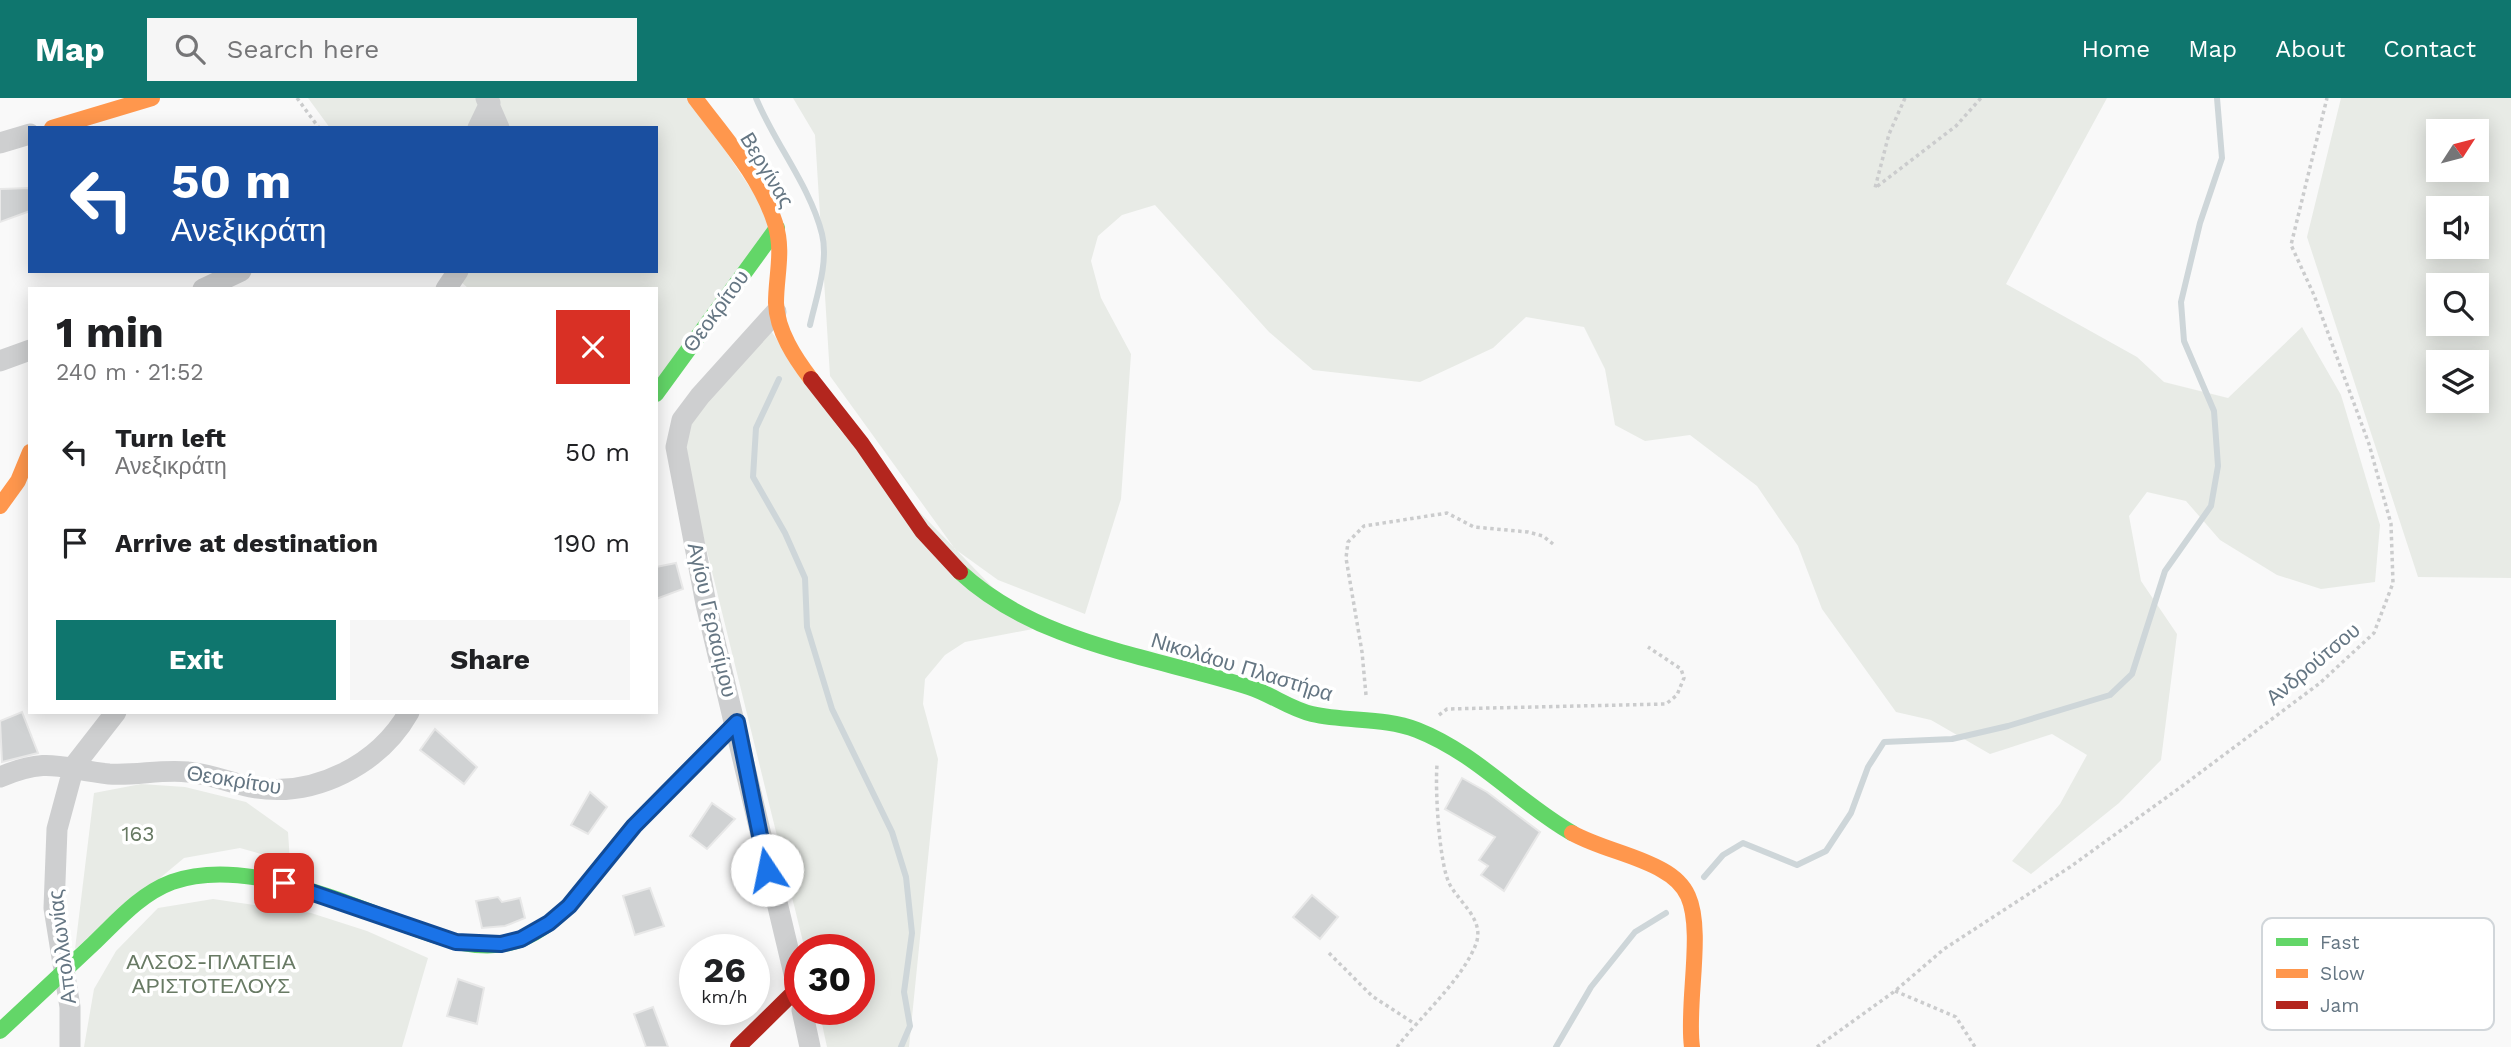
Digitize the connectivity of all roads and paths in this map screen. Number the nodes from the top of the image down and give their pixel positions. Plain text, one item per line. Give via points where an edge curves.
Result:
1 (152, 98) edge
2 (297, 98) edge
3 (695, 98) edge
4 (1905, 98) edge
5 (1980, 98) edge
6 (2327, 98) edge
7 (488, 101) edge
8 (59, 126) edge
9 (318, 126) edge
10 (479, 126) edge
11 (498, 126) edge
12 (28, 135) edge
13 (0, 143) edge
14 (776, 228) junction
15 (237, 273) edge
16 (207, 287) edge
17 (776, 312) junction
18 (28, 351) edge
19 (0, 361) edge
20 (658, 391) edge
21 (28, 457) edge
22 (0, 506) edge
23 (1553, 544) dead end
24 (1648, 647) dead end
25 (114, 714) edge
26 (408, 714) edge
27 (1368, 718) junction
28 (737, 722) junction
29 (1417, 730) junction
30 (1445, 742) junction
31 (74, 766) junction
32 (0, 777) edge
33 (784, 936) edge
34 (1329, 953) dead end
35 (65, 973) junction
36 (1895, 991) junction
37 (784, 1011) edge
38 (1415, 1024) junction
39 (805, 1025) edge
40 (0, 1031) edge
41 (70, 1047) edge
42 (738, 1047) edge
43 (810, 1047) edge
44 (1397, 1047) edge
45 (1692, 1047) edge
46 (1817, 1047) edge
47 (1975, 1047) edge

1 - 8 street
2 - 9 path
3 - 14 street, Βεργίνας via 758,189
4 - 5 path via 1889,134 1875,188 1956,126
6 - 36 path, Ανδρούτσου via 2291,245 2369,444 2391,524 2393,583 2374,633 2320,682 2185,784 2070,867 1944,949
7 - 10 street
7 - 11 street
12 - 13 street
14 - 17 street, Βεργίνας via 781,259 775,284
14 - 20 street, Θεοκρίτου
15 - 16 street
17 - 27 street, Νικολάου Πλαστήρα via 793,350 928,537 962,575 989,595 1078,638 1252,688 1306,712
17 - 28 street, Αγίου Γερασίμου via 700,396 676,437 706,604
18 - 19 street
21 - 22 street
23 - 27 path via 1528,532 1474,527 1447,513 1364,526 1348,542 1346,558
24 - 29 path via 1681,669 1684,678 1677,695 1666,704 1447,709
25 - 31 street
26 - 31 street, Θεοκρίτου via 393,736 363,761 331,779 293,790 258,788 186,772 121,775
27 - 29 street, Νικολάου Πλαστήρα
28 - 33 street, Αγίου Γερασίμου
28 - 35 street via 629,832 569,906 521,939 501,944 456,942 284,883 211,875 177,881 148,893
29 - 30 street, Νικολάου Πλαστήρα
30 - 38 path via 1436,766 1436,793 1448,881 1479,930 1463,968
30 - 45 street, Νικολάου Πλαστήρα via 1559,826 1624,858 1663,868 1680,882 1694,910 1688,982
31 - 32 street, Θεοκρίτου via 35,765
31 - 35 street, Απολλωνίας via 60,810 54,878 55,925
34 - 38 path via 1372,996
35 - 40 street
35 - 41 street, Απολλωνίας
36 - 46 path, Ανδρούτσου
36 - 47 path via 1956,1017
37 - 42 street
38 - 44 path
39 - 43 street, Αγίου Γερασίμου

